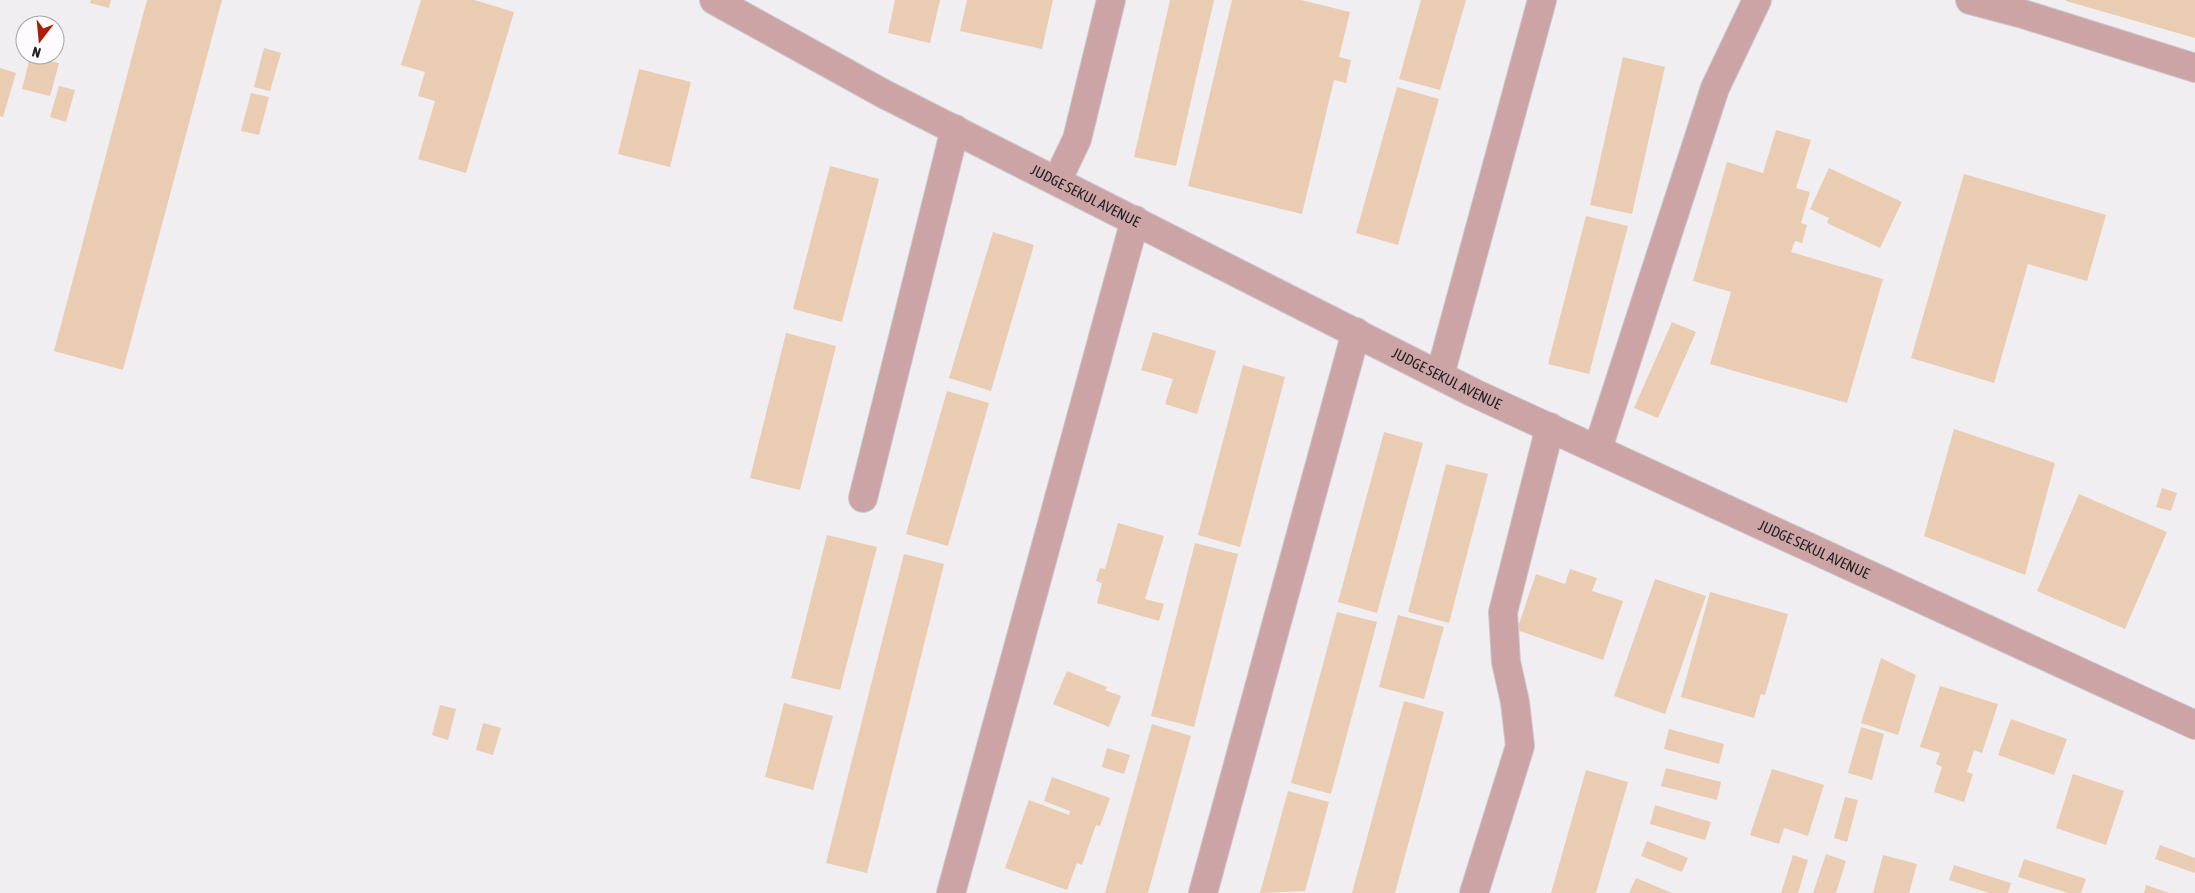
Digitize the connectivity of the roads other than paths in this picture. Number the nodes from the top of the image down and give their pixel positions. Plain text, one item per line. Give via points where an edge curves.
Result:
1 (714, 0) edge
2 (1111, 0) edge
3 (1542, 0) edge
4 (1757, 0) edge
5 (1970, 0) edge
6 (2195, 68) edge
7 (955, 129) junction
8 (1057, 181) junction
9 (1135, 220) junction
10 (1356, 332) junction
11 (1440, 375) junction
12 (1550, 426) junction
13 (1598, 448) junction
14 (863, 498) dead end
15 (2195, 725) edge
16 (950, 893) edge
17 (1203, 893) edge
18 (1474, 893) edge

1 - 7 street, JUDGE SEKUL AVENUE via 884,94
2 - 8 street via 1077,139
3 - 11 street
4 - 13 street via 1715,88
5 - 6 street
7 - 8 street, JUDGE SEKUL AVENUE
7 - 14 street
8 - 9 street, JUDGE SEKUL AVENUE
9 - 10 street, JUDGE SEKUL AVENUE
9 - 16 street
10 - 11 street, JUDGE SEKUL AVENUE
10 - 17 street
11 - 12 street, JUDGE SEKUL AVENUE
12 - 13 street, JUDGE SEKUL AVENUE
12 - 18 street via 1504,612 1506,662 1520,746
13 - 15 street, JUDGE SEKUL AVENUE

